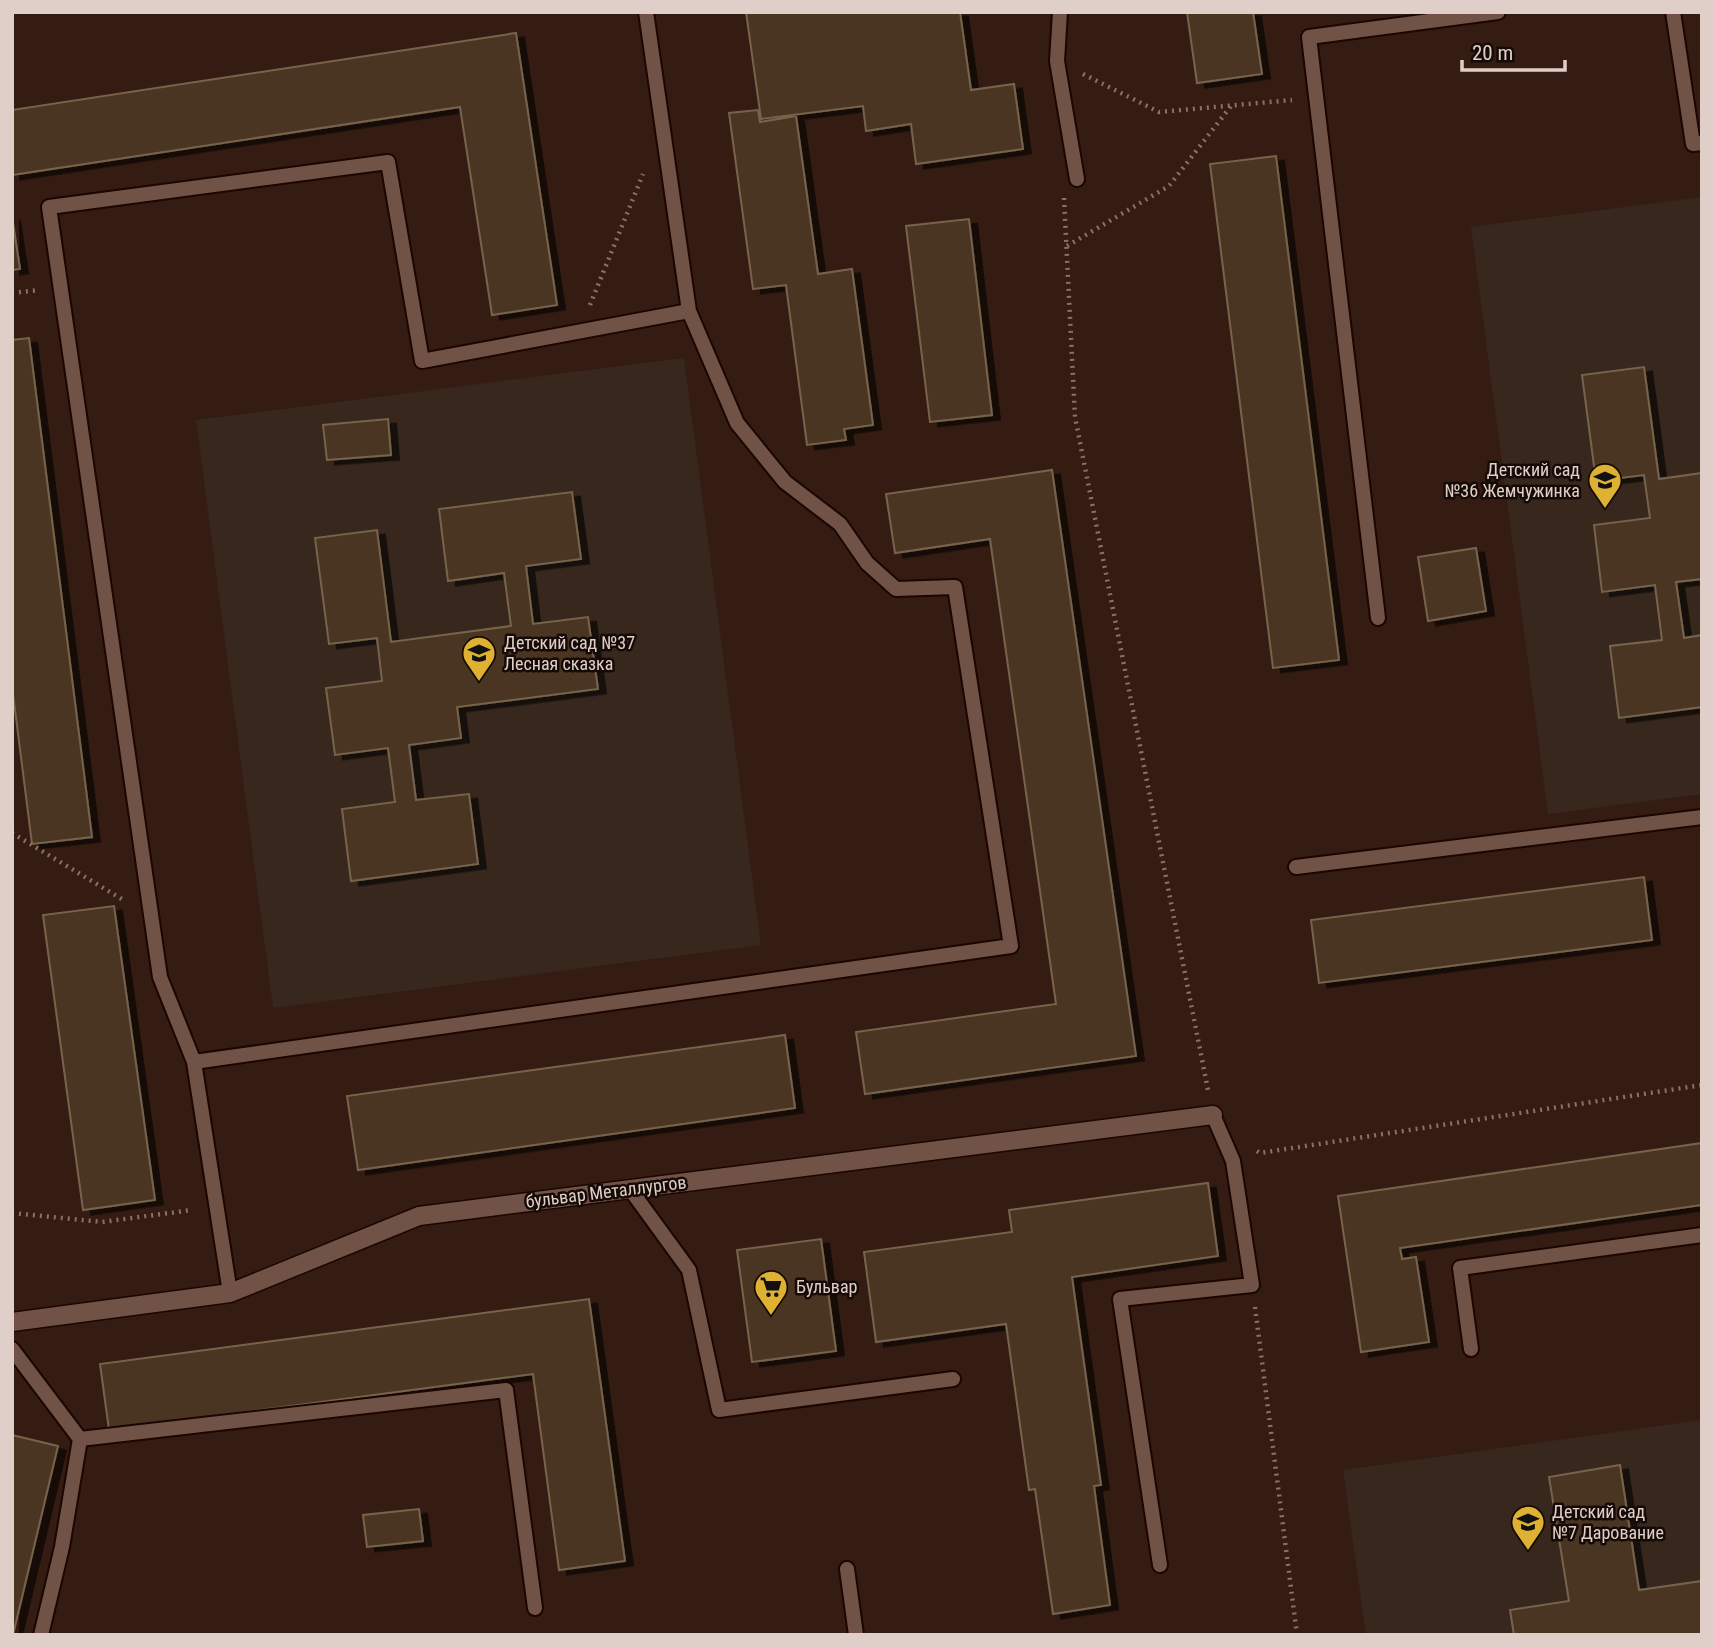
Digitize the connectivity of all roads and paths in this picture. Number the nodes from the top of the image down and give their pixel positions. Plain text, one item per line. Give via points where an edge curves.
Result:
1 (646, 12) edge
2 (1060, 12) edge
3 (1498, 12) edge
4 (1673, 12) edge
5 (1057, 61) junction
6 (1316, 97) junction
7 (1231, 105) junction
8 (663, 125) junction
9 (1702, 143) edge
10 (1077, 179) dead end
11 (1064, 193) dead end
12 (1067, 246) junction
13 (689, 311) junction
14 (579, 331) junction
15 (1378, 618) dead end
16 (1702, 817) edge
17 (12, 832) edge
18 (1296, 867) dead end
19 (151, 916) junction
20 (194, 1062) junction
21 (1702, 1085) edge
22 (1213, 1115) junction
23 (1251, 1145) dead end
24 (630, 1189) junction
25 (217, 1206) junction
26 (12, 1213) edge
27 (1702, 1235) edge
28 (1252, 1285) junction
29 (230, 1293) junction
30 (12, 1322) edge
31 (12, 1349) edge
32 (1471, 1349) dead end
33 (953, 1378) dead end
34 (80, 1439) junction
35 (1160, 1565) dead end
36 (846, 1569) dead end
37 (535, 1608) dead end
38 (41, 1635) edge
39 (856, 1635) edge
40 (1297, 1635) edge

1 - 8 lane
2 - 5 lane
3 - 6 lane via 1309,37
4 - 9 lane via 1693,144
5 - 7 path via 1159,112
5 - 10 lane
6 - 7 path
6 - 15 lane
7 - 12 path via 1169,186
8 - 13 lane
8 - 14 path
11 - 12 path
12 - 22 path via 1075,417
13 - 14 lane
13 - 20 lane via 737,423 785,482 840,524 867,563 896,589 955,587 1011,946
14 - 19 lane via 422,361 388,162 49,206
16 - 18 lane
17 - 19 path
19 - 20 lane via 160,976
20 - 25 lane
21 - 23 path via 1260,1153
22 - 24 street, бульвар Металлургов
22 - 28 lane via 1233,1161
24 - 29 street, бульвар Металлургов via 419,1216
24 - 33 lane via 688,1270 719,1410
25 - 26 path via 102,1222
25 - 29 lane
27 - 32 lane via 1460,1268
28 - 35 lane via 1120,1299
28 - 40 path
29 - 30 street, бульвар Металлургов
31 - 34 lane
34 - 37 lane via 506,1390
34 - 38 lane
36 - 39 lane

